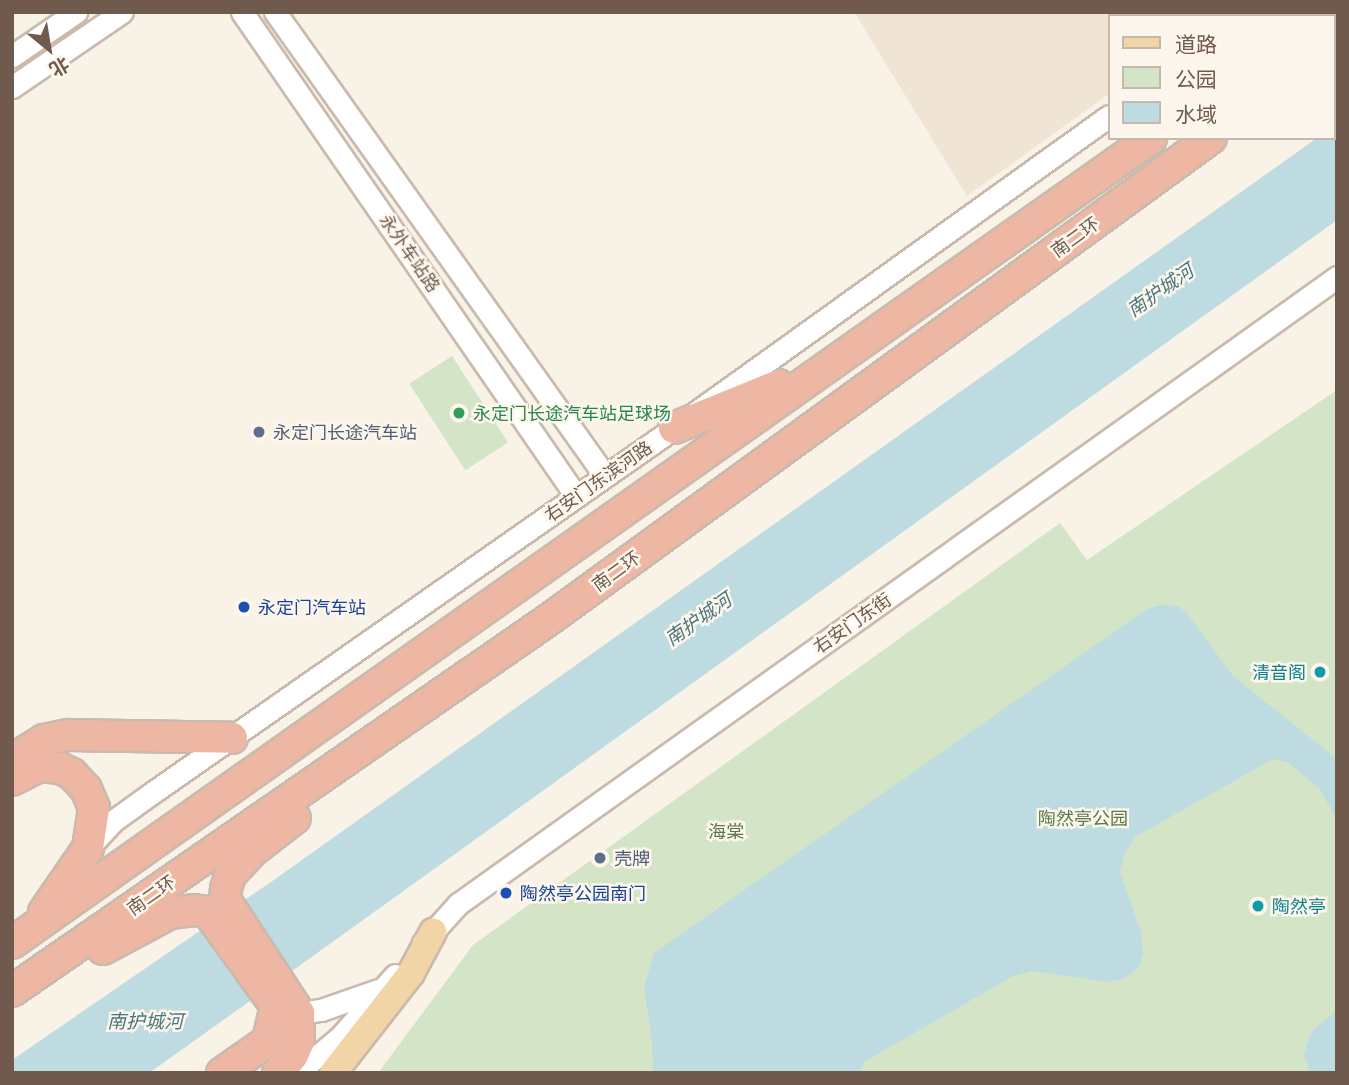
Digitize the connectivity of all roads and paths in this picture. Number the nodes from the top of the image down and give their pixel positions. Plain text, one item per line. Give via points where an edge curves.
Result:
1 (76, 12) edge
2 (122, 12) edge
3 (242, 12) edge
4 (275, 12) edge
5 (12, 56) edge
6 (12, 87) edge
7 (1108, 117) edge
8 (1148, 140) edge
9 (1208, 140) edge
10 (1337, 277) edge
11 (831, 363) junction
12 (674, 428) junction
13 (605, 477) junction
14 (576, 496) junction
15 (232, 738) junction
16 (12, 760) edge
17 (346, 760) junction
18 (12, 780) edge
19 (88, 848) junction
20 (217, 906) junction
21 (433, 932) junction
22 (22, 937) edge
23 (58, 959) junction
24 (383, 988) junction
25 (12, 990) edge
26 (286, 1002) junction
27 (222, 1073) edge
28 (278, 1073) edge
29 (297, 1073) edge
30 (333, 1073) edge

1 - 5 street
2 - 6 street
3 - 14 street, 永外车站路
4 - 13 street, 永外车站路
7 - 12 street, 右安门东滨河路
8 - 11 highway, 南二环
9 - 17 highway, 南二环 via 562,610
10 - 21 street, 右安门东街 via 458,904
11 - 12 highway
11 - 22 highway, 南二环
12 - 13 street, 右安门东滨河路
13 - 14 street, 右安门东滨河路
14 - 15 street, 右安门东滨河路
15 - 16 highway via 68,736 44,740
15 - 19 street, 右安门东滨河路 via 113,821
17 - 20 highway via 316,803 252,851 230,875
17 - 23 highway, 南二环
18 - 19 highway via 40,766 72,774 86,789 93,808
19 - 22 highway
20 - 23 highway via 170,913 106,948 84,957
20 - 26 highway
21 - 24 street, 右安门东街
21 - 30 main road via 411,972
23 - 25 highway, 南二环
24 - 26 street via 321,1010
24 - 29 street, 右安门东街 via 340,1037
26 - 27 highway via 268,1041
26 - 28 highway via 299,1041

